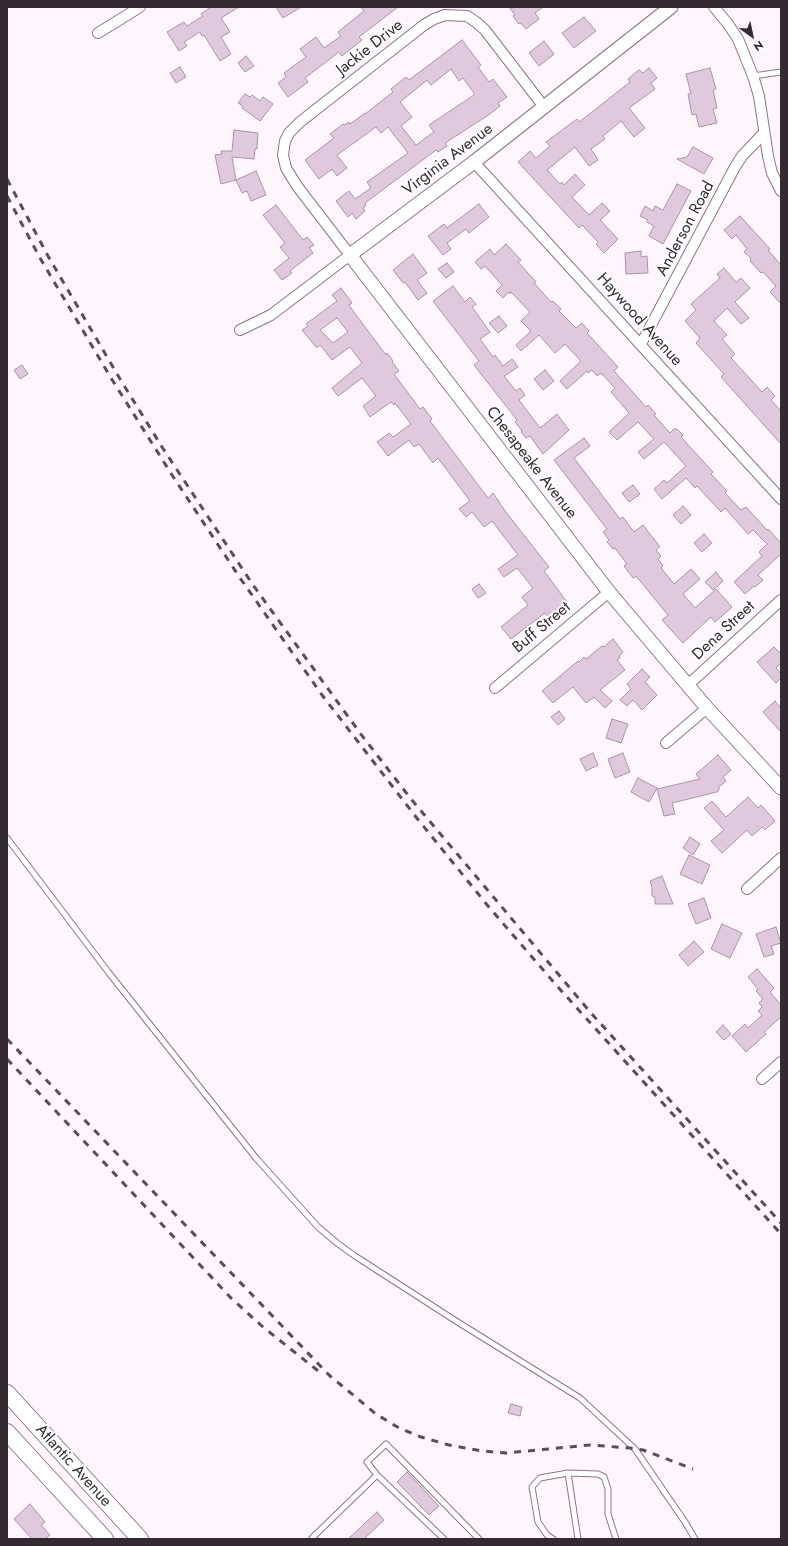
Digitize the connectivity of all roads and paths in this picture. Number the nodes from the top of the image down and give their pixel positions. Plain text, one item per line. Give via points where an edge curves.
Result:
1 (140, 7) edge
2 (671, 7) edge
3 (714, 7) edge
4 (98, 33) dead end
5 (781, 72) edge
6 (754, 76) junction
7 (544, 107) junction
8 (764, 133) junction
9 (285, 142) joint
10 (474, 162) junction
11 (781, 191) edge
12 (350, 255) junction
13 (240, 330) dead end
14 (640, 344) junction
15 (781, 499) edge
16 (609, 592) junction
17 (781, 600) edge
18 (688, 685) junction
19 (495, 688) dead end
20 (707, 708) junction
21 (666, 743) dead end
22 (781, 788) edge
23 (7, 838) edge
24 (781, 858) edge
25 (747, 889) dead end
26 (781, 1062) edge
27 (762, 1079) dead end
28 (7, 1393) edge
29 (7, 1432) edge
30 (568, 1473) junction
31 (377, 1475) junction
32 (312, 1538) edge
33 (105, 1539) edge
34 (140, 1539) edge
35 (444, 1539) edge
36 (480, 1539) edge
37 (553, 1539) edge
38 (578, 1539) edge
39 (616, 1539) edge
40 (695, 1539) edge

1 - 4 street
2 - 7 street, Virginia Avenue
3 - 6 street via 738,39
5 - 6 lane
6 - 8 street
7 - 9 street, Jackie Drive via 485,30 467,16 445,15 424,25 306,117 289,133
7 - 10 street, Virginia Avenue
8 - 11 street via 772,173
8 - 14 street, Anderson Road via 742,156
9 - 12 street, Chesapeake Avenue via 283,154 286,168
10 - 12 street, Virginia Avenue
10 - 14 street, Haywood Avenue
12 - 13 street, Virginia Avenue via 271,315
12 - 16 street, Chesapeake Avenue
14 - 15 street, Haywood Avenue
16 - 18 street, Chesapeake Avenue
16 - 19 street, Buff Street
17 - 18 street, Dena Street
18 - 20 street, Chesapeake Avenue
20 - 21 street
20 - 22 street, Chesapeake Avenue
23 - 40 lane via 109,973 256,1158 318,1227 355,1256 580,1398 635,1449
24 - 25 street
26 - 27 street
28 - 34 main road, Atlantic Avenue
29 - 33 main road, Atlantic Avenue
30 - 37 lane via 540,1478 532,1487 538,1522
30 - 38 lane
30 - 39 lane via 604,1476 608,1489 608,1514
31 - 32 lane
31 - 35 lane
31 - 36 lane via 367,1462 386,1444

